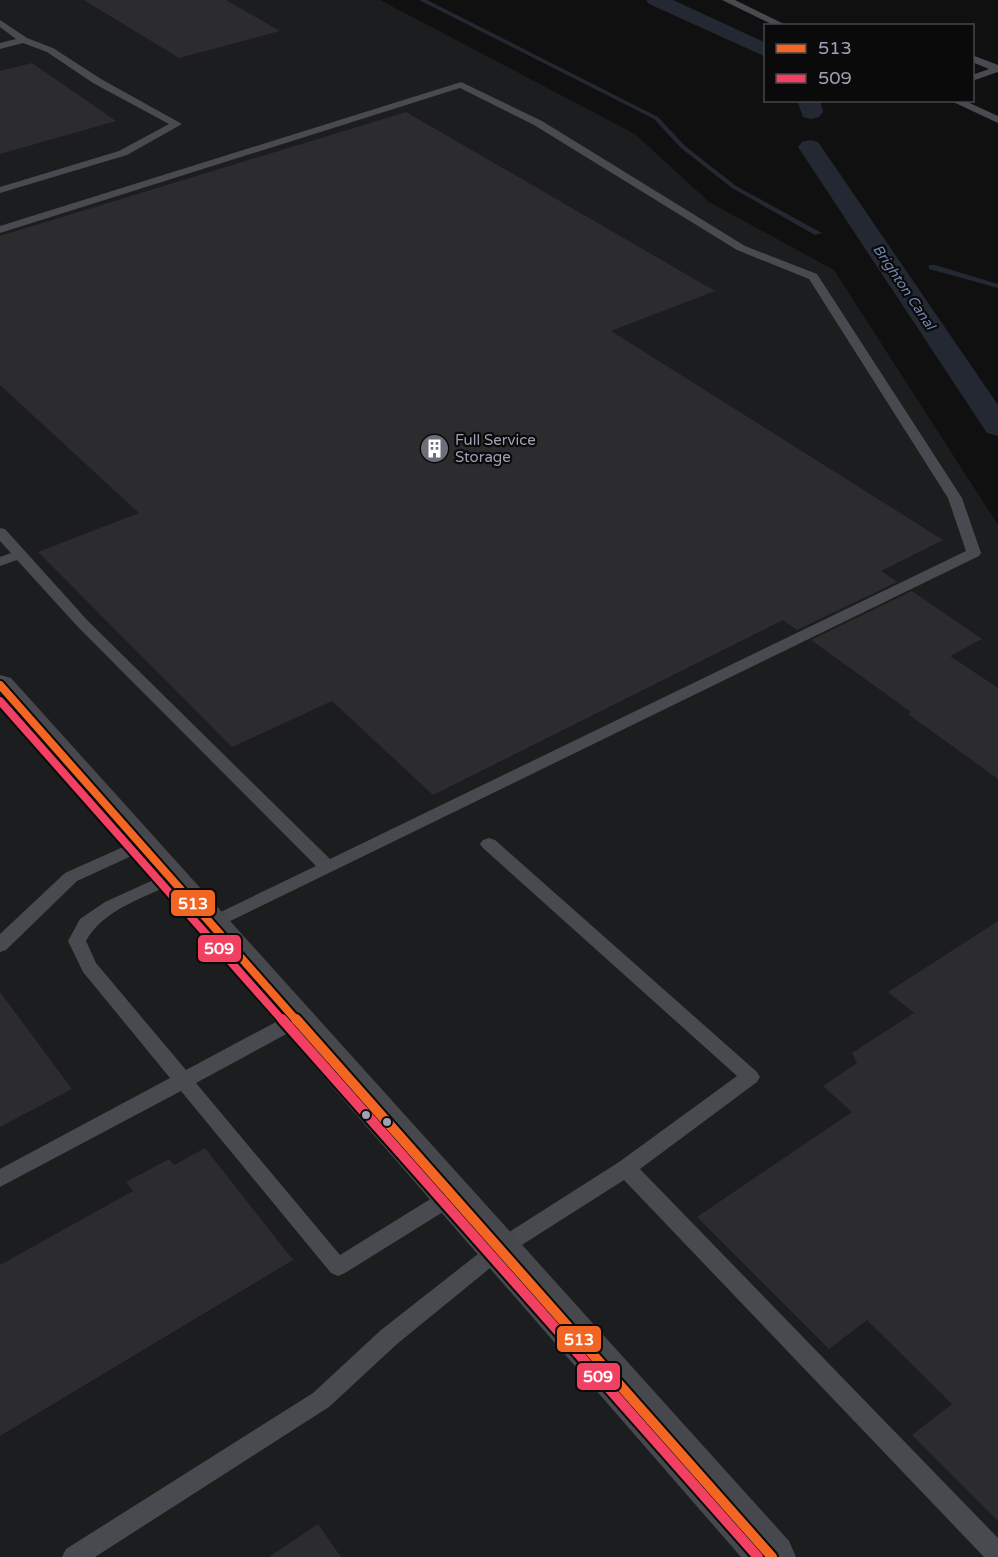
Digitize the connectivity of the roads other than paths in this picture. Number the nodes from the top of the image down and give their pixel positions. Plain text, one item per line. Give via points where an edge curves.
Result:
1 (727, 0) edge
2 (0, 23) edge
3 (780, 24) edge
4 (24, 40) junction
5 (0, 46) edge
6 (974, 59) edge
7 (998, 69) edge
8 (974, 77) edge
9 (958, 102) edge
10 (998, 120) edge
11 (0, 190) edge
12 (0, 230) edge
13 (0, 532) edge
14 (20, 554) junction
15 (0, 562) edge
16 (6, 700) edge
17 (489, 844) dead end
18 (141, 845) junction
19 (328, 868) junction
20 (171, 878) junction
21 (212, 924) junction
22 (0, 945) edge
23 (296, 1020) junction
24 (184, 1080) junction
25 (626, 1168) junction
26 (0, 1179) edge
27 (452, 1196) junction
28 (500, 1249) junction
29 (998, 1555) edge
30 (74, 1557) edge
31 (772, 1557) edge

1 - 3 lane
2 - 4 lane
4 - 5 lane
4 - 11 lane via 50,50 97,81 177,124 123,153
6 - 7 lane
7 - 8 lane
9 - 10 lane
12 - 19 lane via 461,85 538,123 741,248 813,278 955,498 974,553
13 - 14 lane
14 - 15 lane
14 - 19 lane via 83,624
16 - 18 street
17 - 25 lane via 750,1077
18 - 20 street
18 - 22 lane via 71,877
19 - 21 lane
20 - 21 street
20 - 24 lane via 111,906 86,924 78,941 89,967
21 - 23 street
23 - 24 lane
23 - 27 street
24 - 26 lane
24 - 27 lane via 338,1267
25 - 28 lane
25 - 29 lane
27 - 28 street
28 - 30 lane via 389,1337 321,1400
28 - 31 street

